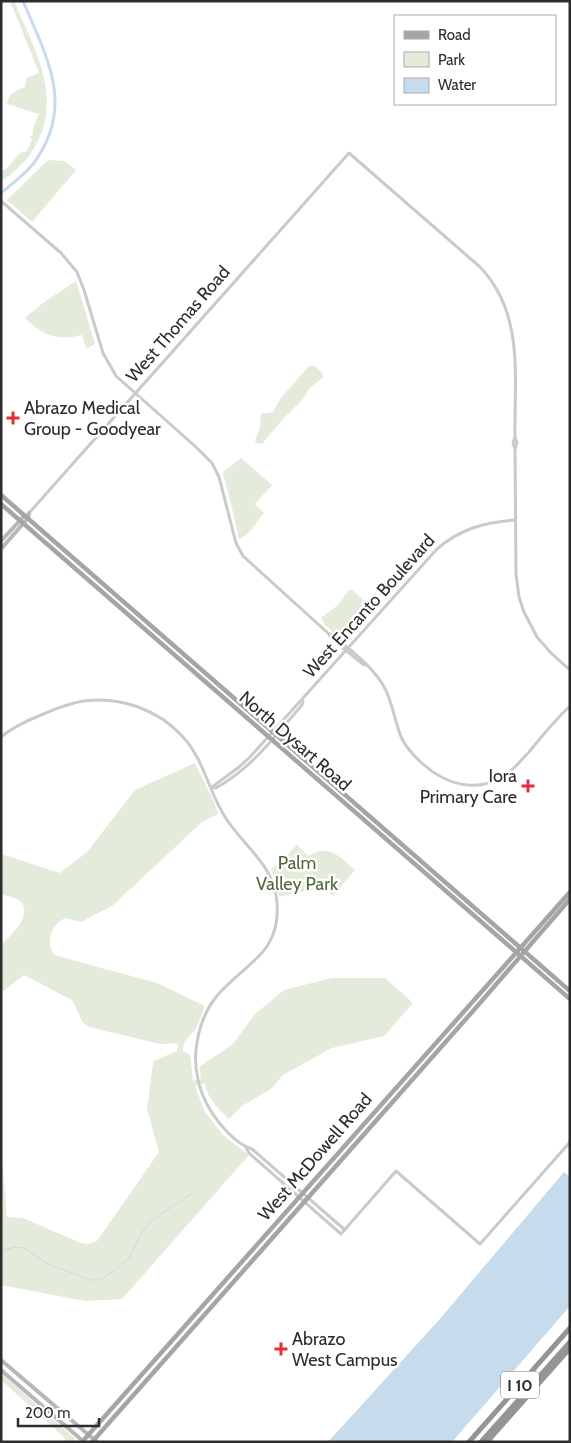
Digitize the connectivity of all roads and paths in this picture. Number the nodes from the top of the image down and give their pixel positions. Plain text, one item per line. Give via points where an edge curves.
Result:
1 (1, 201) edge
2 (135, 393) junction
3 (1, 495) edge
4 (1, 504) edge
5 (27, 515) junction
6 (515, 520) junction
7 (22, 521) junction
8 (1, 541) edge
9 (1, 548) edge
10 (60, 556) junction
11 (81, 565) junction
12 (347, 650) junction
13 (570, 670) edge
14 (570, 706) edge
15 (274, 733) junction
16 (1, 737) edge
17 (270, 738) junction
18 (212, 787) junction
19 (570, 892) edge
20 (570, 899) edge
21 (559, 907) junction
22 (523, 949) junction
23 (518, 954) junction
24 (570, 991) edge
25 (570, 999) edge
26 (409, 1073) junction
27 (414, 1078) junction
28 (570, 1142) edge
29 (300, 1195) junction
30 (306, 1200) junction
31 (345, 1230) junction
32 (570, 1328) edge
33 (570, 1342) edge
34 (570, 1348) edge
35 (1, 1360) edge
36 (147, 1368) junction
37 (1, 1370) edge
38 (153, 1373) junction
39 (88, 1434) junction
40 (83, 1441) edge
41 (95, 1441) edge
42 (469, 1442) edge
43 (481, 1442) edge
44 (487, 1442) edge

1 - 2 street via 74,267 107,361 116,376
2 - 5 street, West Thomas Road
2 - 6 street, West Thomas Road via 349,153 476,264 495,286 507,310 514,337
2 - 12 street via 212,463 219,476 236,543 243,556
3 - 5 main road, North Dysart Road
4 - 7 main road, North Dysart Road
5 - 7 main road, West Thomas Road
5 - 11 main road, North Dysart Road
6 - 12 street, West Encanto Boulevard via 474,527 442,544
6 - 13 street via 516,578 524,612 537,637
7 - 8 main road, West Thomas Road
7 - 9 main road, West Thomas Road
7 - 10 main road, North Dysart Road
10 - 11 main road
10 - 17 main road, North Dysart Road
11 - 15 main road, North Dysart Road
12 - 14 street via 362,660 378,678 409,751 436,775 462,785 485,784 506,775
12 - 15 street, West Encanto Boulevard via 302,705
15 - 17 street, West Encanto Boulevard
15 - 22 main road, North Dysart Road
16 - 18 street via 17,726 61,707 85,701 116,701 144,709 184,737
17 - 18 street, West Encanto Boulevard via 240,773 216,788
17 - 23 main road, North Dysart Road
18 - 29 street via 228,822 267,868 275,889 277,914 275,929 263,953 219,994 205,1015 196,1048 198,1079 207,1106 216,1120 249,1153
19 - 21 main road, West McDowell Road
20 - 21 main road, West McDowell Road
21 - 22 main road, West McDowell Road
22 - 23 main road, West McDowell Road
22 - 24 main road, North Dysart Road
23 - 25 main road, North Dysart Road
23 - 26 main road, West McDowell Road
23 - 27 main road, West McDowell Road
26 - 27 main road
26 - 29 main road, West McDowell Road
27 - 30 main road, West McDowell Road
28 - 31 street via 480,1244 396,1171
29 - 30 street
29 - 36 main road, West McDowell Road
30 - 31 street
30 - 31 street via 341,1234
30 - 38 main road, West McDowell Road
32 - 42 highway, I 10
33 - 43 highway
34 - 44 highway, I 10
35 - 39 main road
36 - 38 main road
36 - 39 main road, West McDowell Road
37 - 40 main road
38 - 41 main road, West McDowell Road
39 - 40 main road, West McDowell Road
39 - 41 main road

